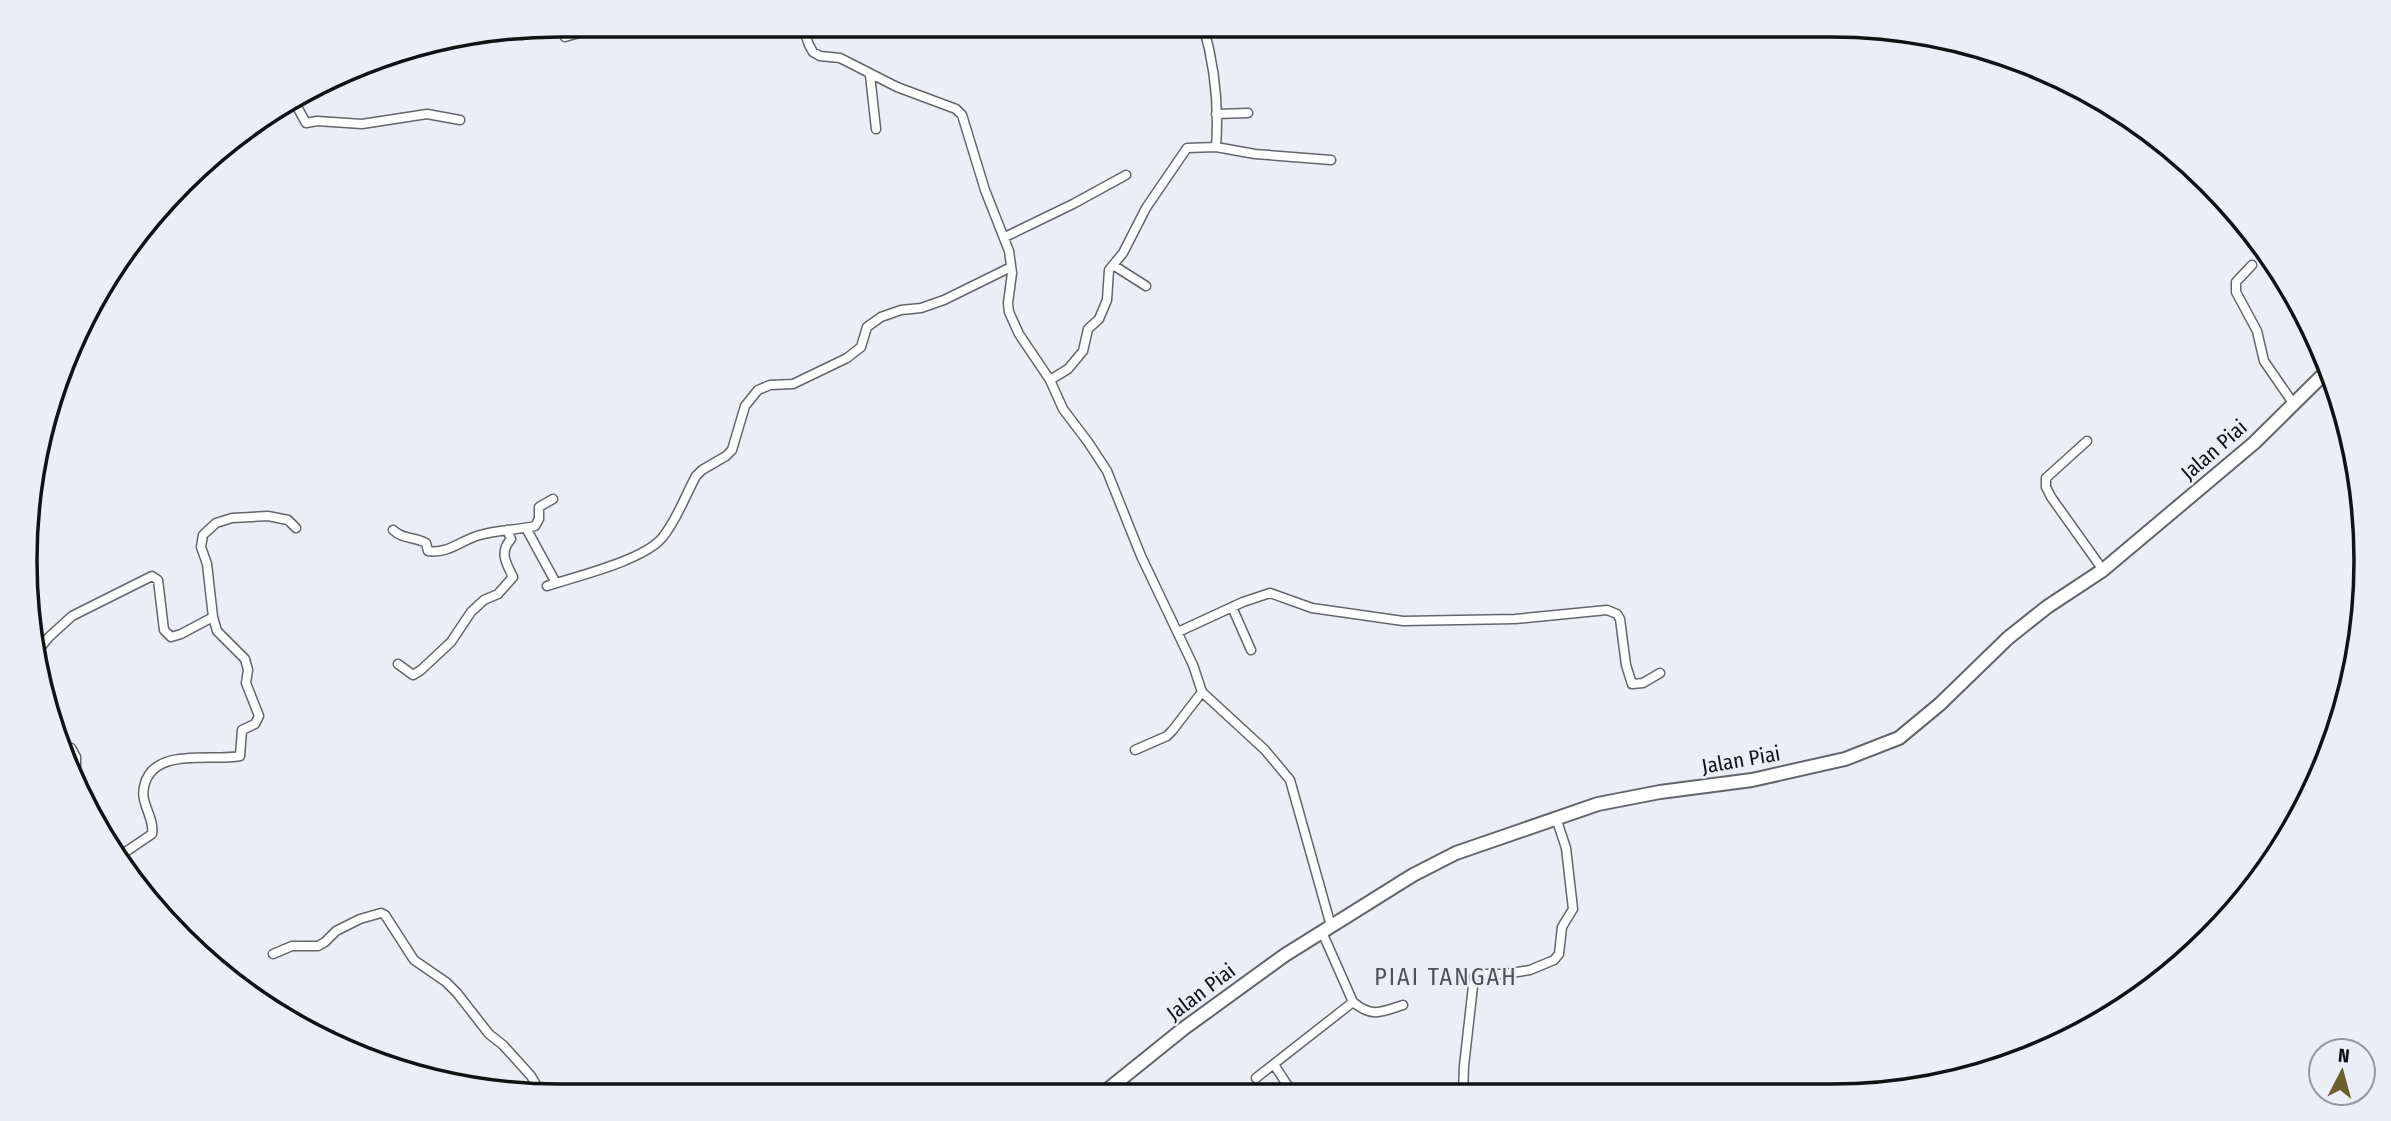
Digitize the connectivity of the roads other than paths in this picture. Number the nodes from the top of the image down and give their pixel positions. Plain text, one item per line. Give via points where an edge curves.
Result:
1 (807, 37) edge
2 (1206, 37) edge
3 (870, 75) junction
4 (298, 108) edge
5 (1248, 113) dead end
6 (1216, 114) junction
7 (460, 120) dead end
8 (876, 129) dead end
9 (1216, 147) junction
10 (1331, 160) dead end
11 (1126, 175) dead end
12 (1006, 237) junction
13 (1113, 265) junction
14 (2252, 265) dead end
15 (1011, 267) junction
16 (1146, 286) dead end
17 (2320, 377) edge
18 (1049, 380) junction
19 (2292, 403) junction
20 (2087, 441) dead end
21 (553, 499) dead end
22 (296, 528) dead end
23 (526, 528) junction
24 (393, 530) dead end
25 (507, 530) junction
26 (2103, 570) junction
27 (1232, 607) junction
28 (213, 617) junction
29 (1178, 632) junction
30 (44, 644) edge
31 (1251, 650) dead end
32 (398, 664) dead end
33 (1660, 673) dead end
34 (1202, 692) junction
35 (1135, 750) dead end
36 (1556, 818) junction
37 (126, 852) edge
38 (1326, 929) junction
39 (274, 954) dead end
40 (1353, 1002) junction
41 (1403, 1005) dead end
42 (1275, 1066) junction
43 (1256, 1078) dead end
44 (535, 1083) edge
45 (1115, 1084) edge
46 (1287, 1084) edge
47 (1463, 1084) edge

1 - 3 street via 813,52 839,58
2 - 6 street
3 - 8 street
3 - 12 street via 962,115 985,190
4 - 7 street via 306,123 362,124 427,114
5 - 6 street
6 - 9 street
9 - 10 street
9 - 13 street via 1192,146 1183,152
11 - 12 street
12 - 15 street
13 - 16 street
13 - 18 street via 1107,300 1088,328 1083,351 1068,369
14 - 19 street via 2236,282 2236,292 2254,324 2264,361
15 - 18 street via 1009,312
15 - 23 street via 944,300 881,317 867,327 861,347 847,358 793,384 758,390 745,406 732,450 696,476 659,541 648,550 552,585
17 - 19 street, Jalan Piai
18 - 29 street via 1063,409 1107,471
19 - 26 street, Jalan Piai via 2254,443
20 - 26 street via 2045,484
21 - 23 street via 539,507 535,526
22 - 28 street via 288,520 268,516 232,518 208,530 201,547
23 - 25 street
24 - 25 street via 439,553 465,540
25 - 32 street via 511,539 504,560 513,577 507,585 471,612 451,642 421,670 412,675
26 - 36 street, Jalan Piai via 2047,607 1912,728 1880,747 1752,780 1622,799
27 - 29 street
27 - 31 street
27 - 33 street via 1270,593 1312,608 1420,622 1607,610 1620,619 1632,684
28 - 30 street via 181,634 166,634 158,580 152,576 72,615
28 - 37 street via 221,637 246,659 246,683 257,721 243,730 240,757 181,758 151,772 144,800 152,834
29 - 34 street
34 - 35 street via 1167,736
34 - 38 street via 1265,750 1290,780
36 - 38 street, Jalan Piai via 1456,853
36 - 47 street via 1566,848 1573,909 1562,927 1559,954 1530,970 1474,977
38 - 40 street
38 - 45 street, Jalan Piai via 1219,1002
39 - 44 street via 292,946 318,946 336,931 381,913 414,960 457,993
40 - 41 street via 1371,1013
40 - 42 street
42 - 43 street
42 - 46 street

